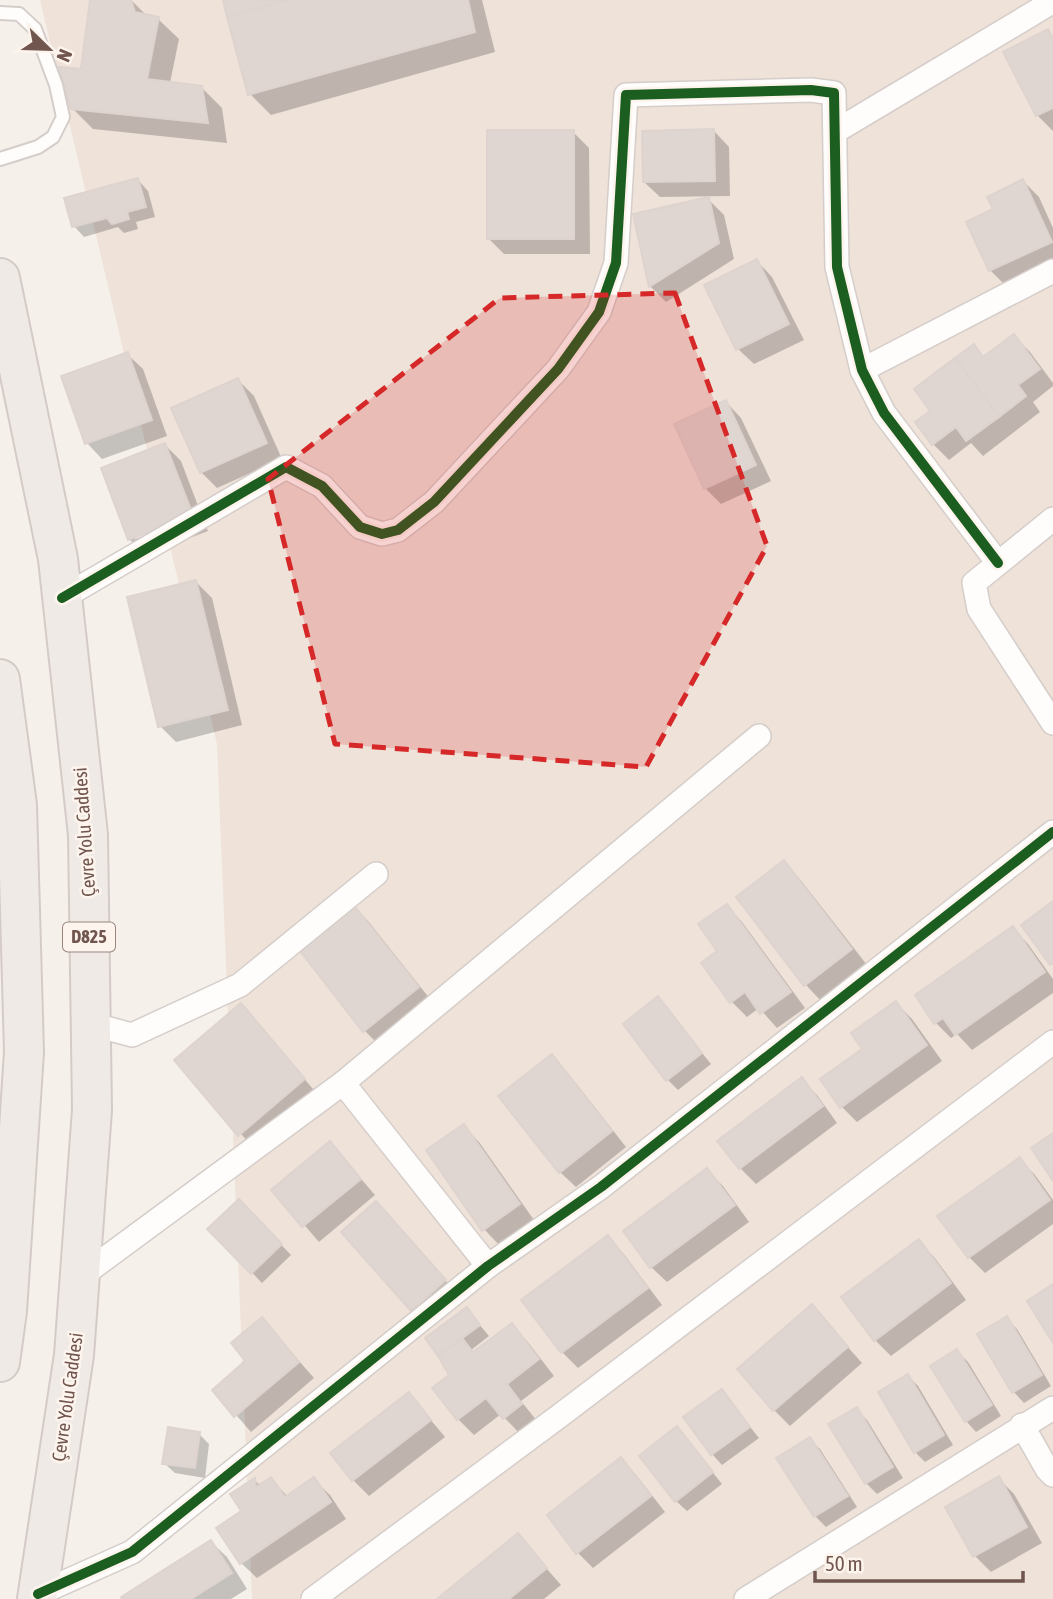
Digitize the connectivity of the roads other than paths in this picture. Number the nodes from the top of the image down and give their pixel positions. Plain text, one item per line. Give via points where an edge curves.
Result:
1 (1052, 2) edge
2 (0, 13) edge
3 (836, 131) junction
4 (0, 159) edge
5 (1053, 271) edge
6 (0, 278) edge
7 (862, 370) junction
8 (1053, 519) edge
9 (998, 563) junction
10 (62, 598) junction
11 (0, 678) edge
12 (1053, 723) edge
13 (759, 736) dead end
14 (9, 822) edge
15 (1053, 832) edge
16 (376, 874) dead end
17 (91, 1024) junction
18 (1053, 1042) edge
19 (343, 1083) junction
20 (8, 1179) edge
21 (488, 1266) junction
22 (80, 1277) junction
23 (0, 1362) edge
24 (1053, 1408) edge
25 (1022, 1425) junction
26 (1053, 1475) edge
27 (37, 1597) edge
28 (313, 1599) edge
29 (746, 1599) edge

1 - 3 street
2 - 4 lane via 19,13 35,29 63,117 52,137 38,147
3 - 7 street via 837,267
3 - 10 street via 834,93 626,95 616,263 599,312 558,369 434,502 398,530 382,534 360,527 321,486 286,467
5 - 7 street
6 - 10 highway, Çevre Yolu Caddesi / D825
7 - 9 street via 884,413
8 - 9 street
9 - 12 street via 974,583 979,609
10 - 17 highway, Çevre Yolu Caddesi / D825 via 88,835
11 - 14 highway
13 - 19 street
14 - 20 highway via 24,1052
15 - 21 street via 601,1187
16 - 17 street via 240,985 132,1035
17 - 22 highway, Çevre Yolu Caddesi / D825 via 92,1110
18 - 28 street
19 - 21 street
19 - 22 street
20 - 23 highway via 7,1311
21 - 27 street via 132,1552
22 - 27 highway, Çevre Yolu Caddesi / D825 via 74,1356
24 - 25 street
25 - 26 street
25 - 29 street

